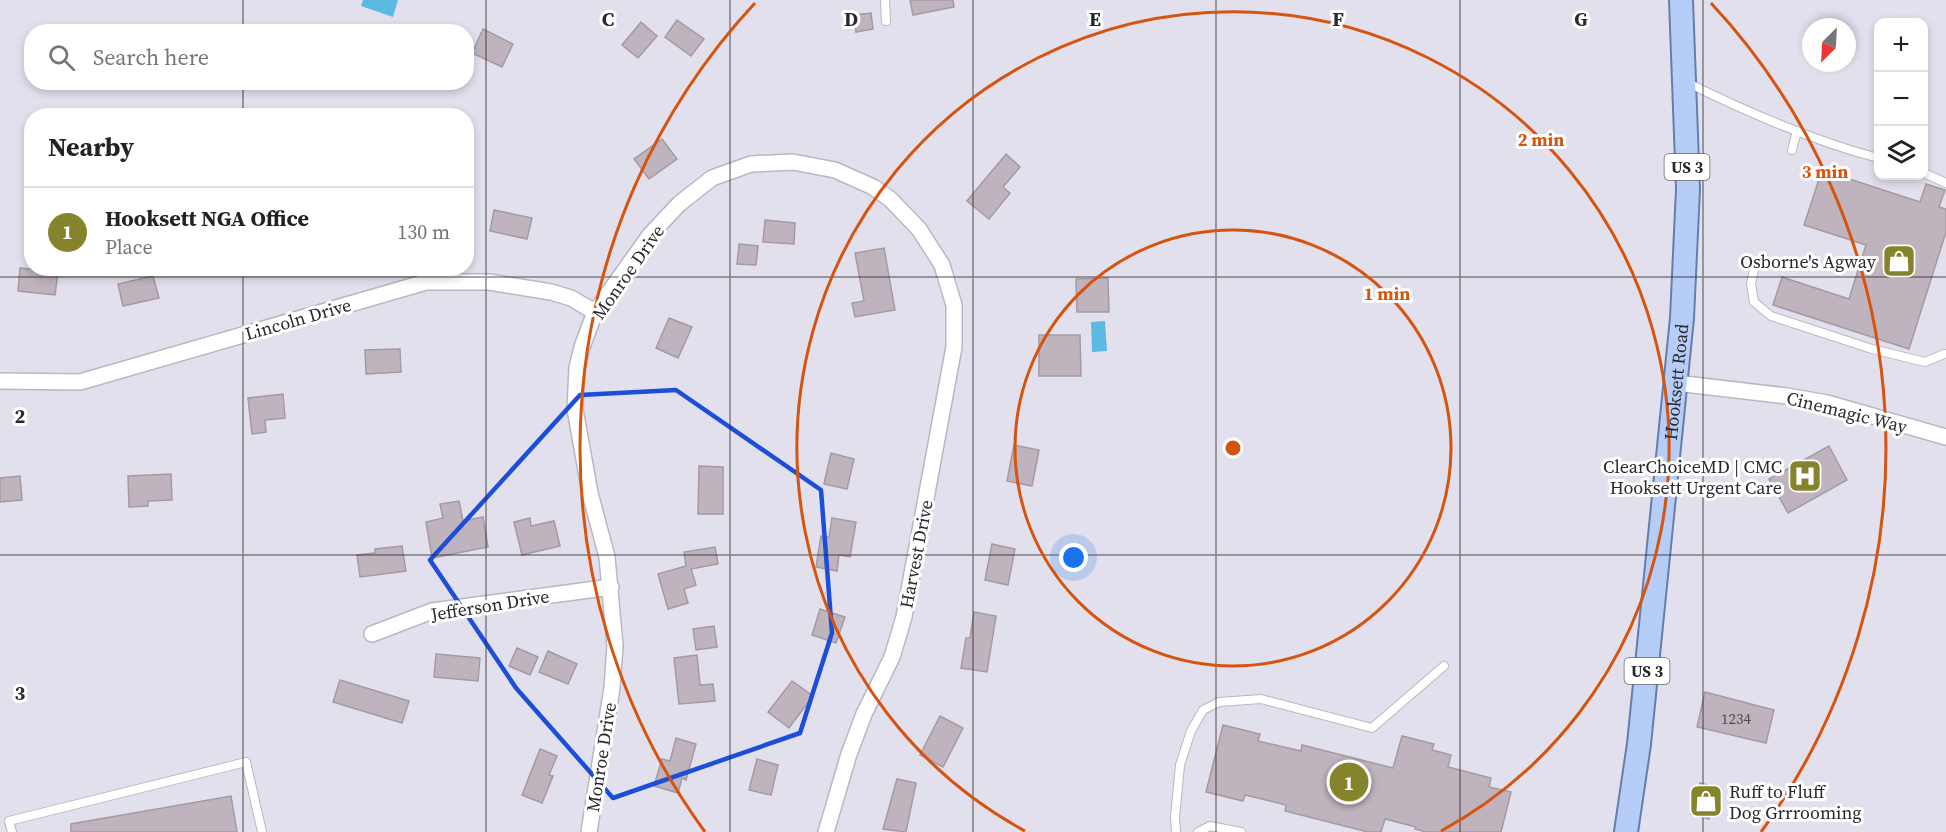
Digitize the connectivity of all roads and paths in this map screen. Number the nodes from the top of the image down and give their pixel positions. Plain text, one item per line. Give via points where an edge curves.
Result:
1 (885, 0) edge
2 (1680, 0) edge
3 (886, 21) dead end
4 (1684, 81) junction
5 (1797, 131) junction
6 (1792, 150) dead end
7 (1874, 158) edge
8 (1928, 175) edge
9 (1946, 183) edge
10 (1755, 264) dead end
11 (942, 265) joint
12 (595, 312) junction
13 (1944, 354) dead end
14 (0, 381) edge
15 (1676, 383) junction
16 (1946, 437) edge
17 (611, 587) junction
18 (372, 634) dead end
19 (1444, 666) dead end
20 (12, 832) edge
21 (262, 832) edge
22 (589, 832) edge
23 (826, 832) edge
24 (1176, 832) edge
25 (1198, 832) edge
26 (1241, 832) edge
27 (1626, 832) edge

1 - 3 lane
2 - 4 main road, Hooksett Road / US 3
4 - 5 lane
4 - 15 main road, Hooksett Road / US 3 via 1688,189
5 - 6 lane
5 - 7 lane
8 - 9 lane
10 - 13 lane via 1751,284 1754,302 1771,316 1925,363
11 - 12 street, Monroe Drive via 920,229 873,187 835,170 793,162 752,164 712,178 679,204 650,235
11 - 23 street, Harvest Drive via 954,305 954,347 904,617 892,657 849,754
12 - 14 street, Lincoln Drive via 551,292 489,282 426,282 80,382
12 - 17 street, Monroe Drive via 577,368 575,410
15 - 16 street, Cinemagic Way via 1827,403
15 - 27 main road, Hooksett Road / US 3 via 1639,744
17 - 18 street, Jefferson Drive via 432,611
17 - 22 street, Monroe Drive via 615,646 612,688
19 - 24 lane via 1372,728 1261,699 1219,702 1203,710 1180,765
20 - 21 lane via 9,821 246,762
25 - 26 lane via 1210,826

